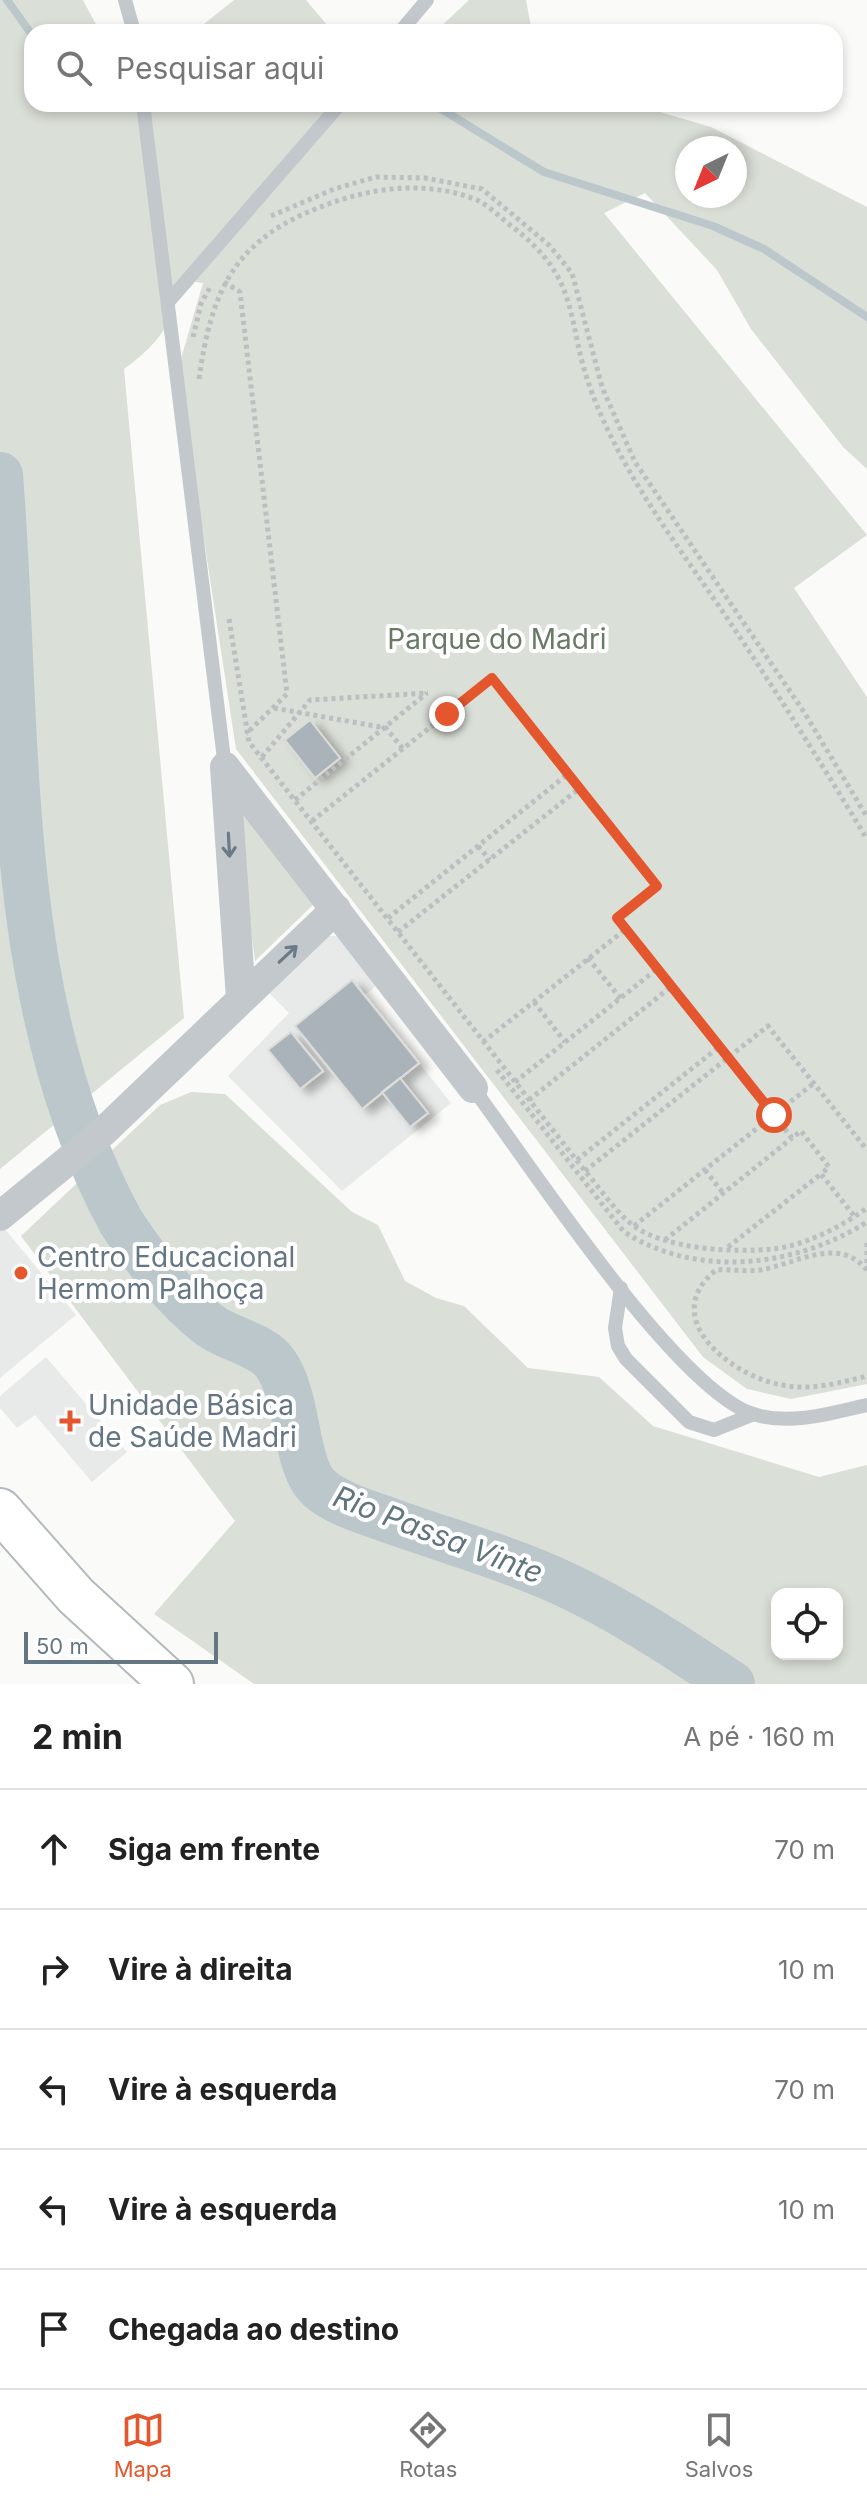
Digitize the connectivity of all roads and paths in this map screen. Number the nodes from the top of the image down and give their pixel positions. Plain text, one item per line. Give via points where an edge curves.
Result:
1 (125, 0) edge
2 (427, 0) edge
3 (132, 24) edge
4 (407, 24) edge
5 (144, 112) edge
6 (333, 112) edge
7 (270, 217) dead end
8 (216, 276) dead end
9 (224, 282) junction
10 (169, 301) junction
11 (191, 350) dead end
12 (197, 388) dead end
13 (228, 606) dead end
14 (273, 708) junction
15 (300, 712) junction
16 (386, 728) junction
17 (246, 734) junction
18 (238, 738) dead end
19 (403, 749) junction
20 (262, 757) junction
21 (225, 767) junction
22 (568, 774) junction
23 (580, 788) junction
24 (295, 800) junction
25 (867, 817) edge
26 (312, 821) junction
27 (867, 839) edge
28 (478, 846) junction
29 (490, 860) junction
30 (336, 909) junction
31 (387, 918) junction
32 (626, 929) junction
33 (398, 932) junction
34 (588, 958) junction
35 (657, 969) junction
36 (672, 986) junction
37 (241, 999) junction
38 (621, 999) junction
39 (534, 1002) junction
40 (483, 1042) junction
41 (565, 1042) junction
42 (719, 1047) junction
43 (728, 1057) junction
44 (515, 1082) junction
45 (814, 1083) junction
46 (473, 1088) joint
47 (529, 1100) junction
48 (652, 1100) junction
49 (661, 1111) junction
50 (774, 1115) junction
51 (792, 1138) junction
52 (867, 1150) edge
53 (577, 1160) junction
54 (705, 1170) junction
55 (585, 1171) junction
56 (821, 1174) junction
57 (723, 1193) junction
58 (867, 1208) edge
59 (0, 1216) edge
60 (855, 1217) junction
61 (867, 1222) edge
62 (634, 1226) junction
63 (664, 1240) junction
64 (867, 1243) edge
65 (727, 1248) junction
66 (867, 1264) edge
67 (867, 1270) edge
68 (621, 1288) junction
69 (867, 1376) edge
70 (867, 1405) edge
71 (754, 1414) junction
72 (0, 1510) edge
73 (172, 1684) edge

1 - 3 lane
2 - 4 lane
5 - 10 lane
6 - 10 lane
7 - 25 path via 376,177 425,178 482,189 549,245 572,273 602,387 635,462 804,712
8 - 11 path via 201,304
9 - 12 path via 212,308
9 - 14 path via 240,292 287,694
9 - 27 path via 264,234 289,219 378,189 424,189 478,200 516,229 562,278 591,391 625,468 795,718
10 - 21 lane
13 - 17 path
14 - 15 path
14 - 17 path
15 - 16 path
15 - 16 path via 310,700 428,693
15 - 20 path
16 - 19 path
16 - 24 path
17 - 20 path
18 - 61 path via 624,1232 693,1259 759,1263 837,1241
19 - 22 path via 492,678
19 - 26 path
20 - 24 path
21 - 30 street
21 -> 37 street
22 - 23 path
22 - 28 path
23 - 29 path
23 - 32 path via 657,886 617,918
24 - 26 path
26 - 31 path
28 - 29 path
28 - 31 path
29 - 33 path
37 -> 30 street
30 - 46 street
31 - 33 path
32 - 34 path
32 - 35 path
33 - 40 path
34 - 38 path
34 - 39 path
35 - 36 path
35 - 38 path
36 - 42 path
36 - 47 path
37 - 59 street via 103,1132
38 - 41 path
39 - 40 path
39 - 41 path
40 - 44 path
41 - 44 path
42 - 43 path
42 - 48 path
43 - 45 path via 768,1026
43 - 49 path
43 - 50 path
44 - 47 path
45 - 50 path
45 - 52 path
46 - 68 lane
47 - 53 path
48 - 49 path
48 - 53 path
49 - 55 path
50 - 51 path
50 - 54 path
51 - 56 path via 801,1131 829,1167
51 - 57 path
53 - 55 path
54 - 57 path
54 - 62 path
55 - 62 path
56 - 60 path
56 - 65 path
57 - 63 path
58 - 60 path
60 - 65 path via 773,1249
62 - 63 path
63 - 65 path
64 - 66 path
67 - 69 path via 857,1259 835,1252 758,1271 716,1270 702,1281 692,1300 703,1337 757,1378 784,1386 822,1387
68 - 71 lane via 699,1380
68 - 71 lane via 618,1346 689,1422 714,1430
70 - 71 lane via 791,1420
72 - 73 main road via 76,1596

